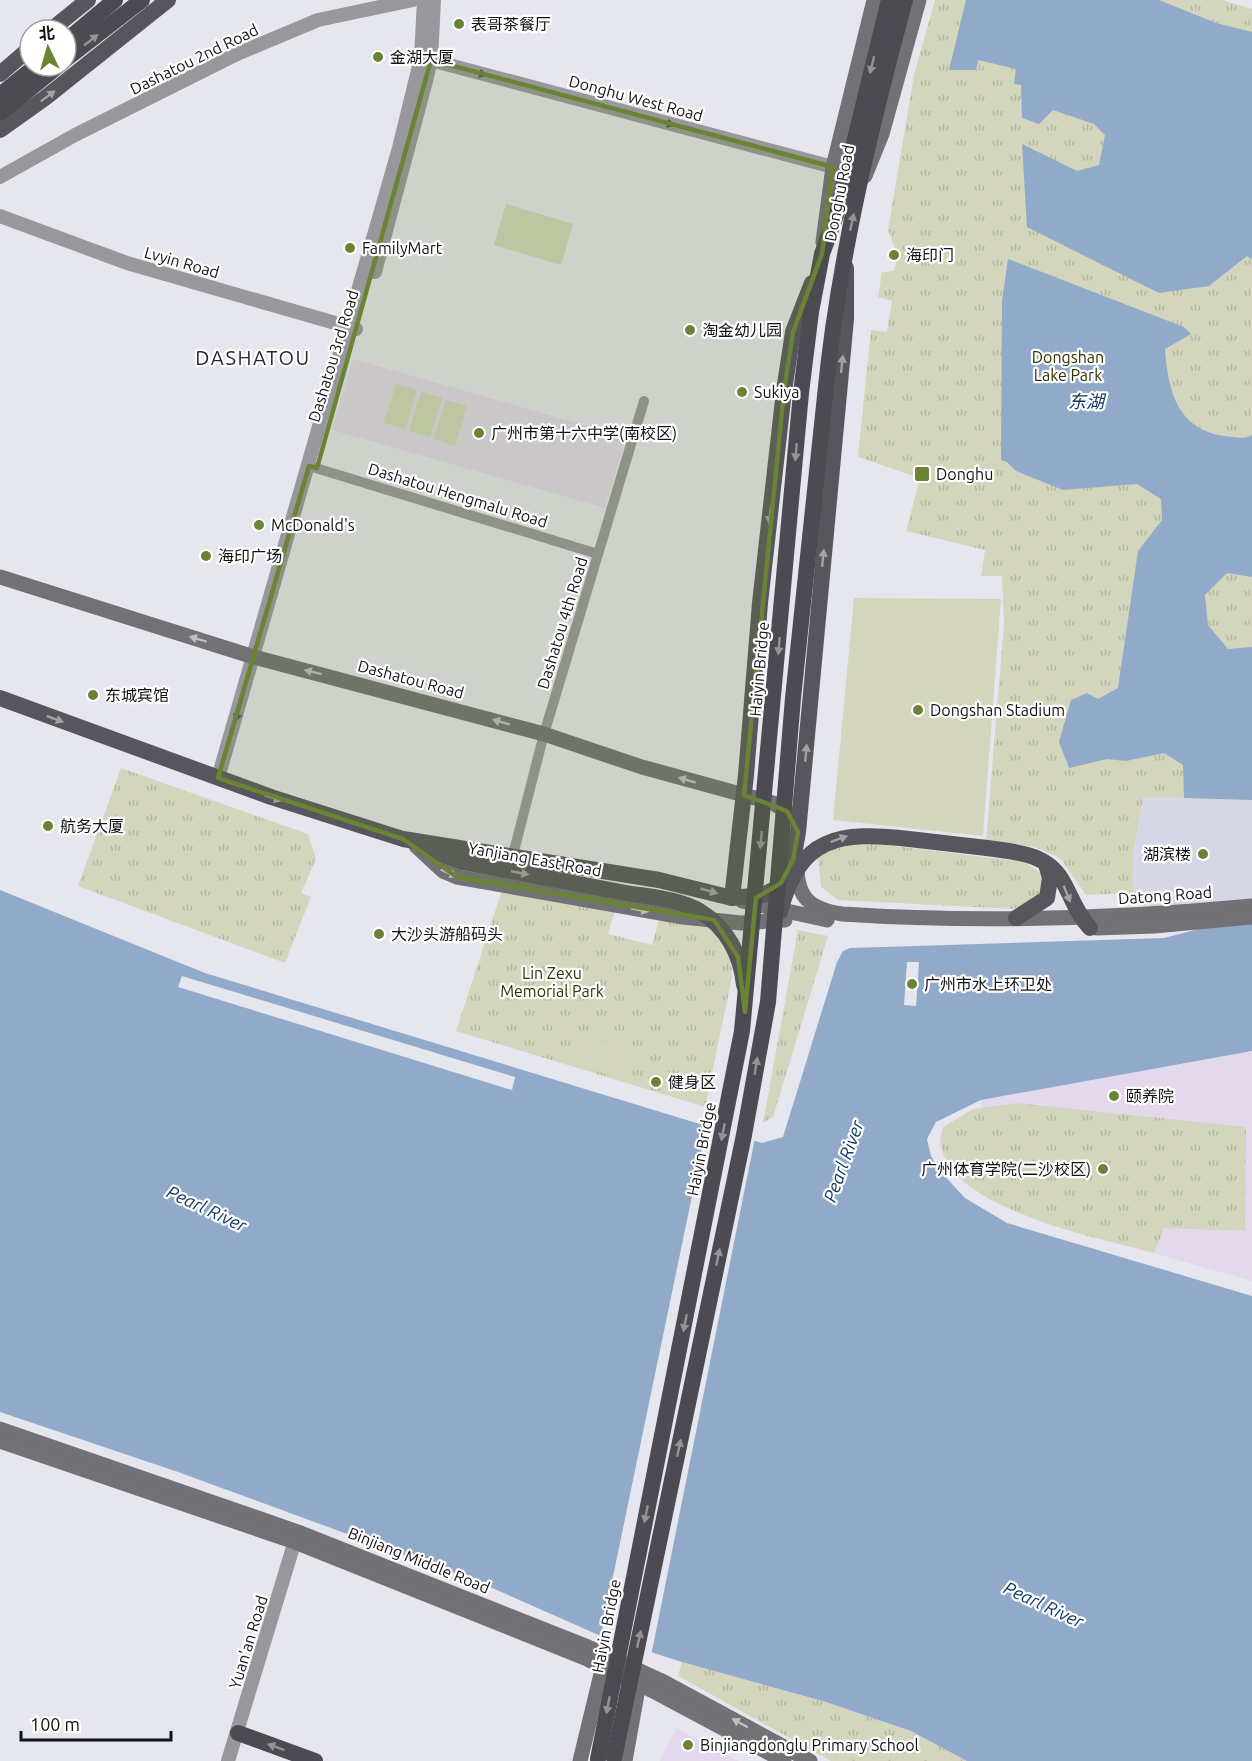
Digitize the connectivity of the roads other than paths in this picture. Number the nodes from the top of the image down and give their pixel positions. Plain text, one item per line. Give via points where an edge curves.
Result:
1 (142, 0) edge
2 (168, 0) edge
3 (413, 0) edge
4 (424, 0) edge
5 (434, 0) edge
6 (919, 0) edge
7 (86, 1) edge
8 (891, 4) edge
9 (113, 9) edge
10 (65, 18) edge
11 (78, 33) edge
12 (78, 46) edge
13 (18, 58) edge
14 (426, 59) junction
15 (0, 74) edge
16 (21, 78) edge
17 (43, 78) edge
18 (0, 95) edge
19 (0, 113) edge
20 (0, 129) edge
21 (833, 167) junction
22 (0, 177) edge
23 (858, 189) junction
24 (0, 216) edge
25 (822, 254) junction
26 (845, 255) junction
27 (353, 328) junction
28 (801, 393) joint
29 (644, 401) dead end
30 (313, 467) junction
31 (598, 554) junction
32 (0, 577) edge
33 (254, 657) junction
34 (0, 699) edge
35 (544, 734) junction
36 (747, 775) junction
37 (218, 778) junction
38 (802, 788) junction
39 (744, 795) junction
40 (798, 832) junction
41 (403, 839) junction
42 (513, 855) junction
43 (1044, 861) junction
44 (732, 898) junction
45 (1252, 906) edge
46 (1252, 917) edge
47 (1016, 918) junction
48 (831, 921) junction
49 (1154, 921) junction
50 (1085, 923) junction
51 (774, 933) junction
52 (745, 1012) junction
53 (0, 1429) edge
54 (0, 1441) edge
55 (296, 1537) junction
56 (626, 1664) junction
57 (603, 1666) junction
58 (639, 1683) junction
59 (238, 1732) junction
60 (608, 1760) edge
61 (228, 1761) edge
62 (315, 1761) edge
63 (580, 1761) edge
64 (784, 1761) edge
65 (810, 1761) edge

1 - 9 highway
20 -> 2 main road
3 - 22 street, Dashatou 2nd Road via 318,20 237,54
4 - 14 street
5 - 14 street
6 - 23 main road via 882,134
7 - 10 main road
8 - 21 main road
8 - 23 highway, Donghu Road
8 -> 25 highway, Donghu Road via 837,213
9 - 11 highway
12 -> 9 highway
13 - 15 main road
14 -> 21 street, Donghu West Road
14 - 27 street, Dashatou 3rd Road via 416,123
16 - 18 highway
17 - 19 highway
21 - 25 main road
26 -> 23 highway, Donghu Road
24 - 27 street, Lvyin Road via 127,263
25 - 28 highway, Donghu Road
25 -> 36 main road via 793,332 784,391 760,603
38 -> 26 main road via 846,319
26 - 51 highway, Donghu Road, bridge via 836,297 793,698
27 - 30 street, Dashatou 3rd Road
28 -> 52 highway, Haiyin Bridge, bridge
29 - 31 street, Dashatou 4th Road
30 - 31 street, Dashatou Hengmalu Road
30 - 33 street, Dashatou 3rd Road
31 - 35 street, Dashatou 4th Road
33 -> 32 main road, Dashatou Road
35 -> 33 main road, Dashatou Road
33 -> 37 street, Dashatou 3rd Road
34 -> 37 main road, Yanjiang East Road
39 -> 35 main road, Dashatou Road
35 - 42 street, Dashatou 4th Road
36 - 38 main road via 753,783 771,790 788,792
36 - 39 main road
37 -> 41 main road, Yanjiang East Road
38 - 40 main road
39 - 40 main road, Dashatou Road via 788,811
39 - 44 main road
40 - 44 main road via 793,860 777,888 763,896
40 - 47 main road via 797,872 805,899 813,907 842,914
41 - 42 main road, Yanjiang East Road
41 -> 48 main road via 423,851 442,871 457,877 683,917 741,923
41 -> 52 main road, bridge via 462,862 697,909 719,927 735,951 744,979
42 -> 44 main road, Yanjiang East Road via 659,880
43 - 47 main road via 1050,878 1047,898
43 -> 50 main road via 1062,881
51 -> 43 main road, bridge via 784,894 795,871 814,852 841,837 867,834 987,848
44 - 48 main road, Yanjiang East Road
45 - 49 main road, Datong Road
46 - 49 main road, Datong Road
47 - 50 main road
48 - 50 main road, Yanjiang East Road via 912,926
49 - 50 main road, Datong Road
60 -> 51 highway, bridge via 744,1135 768,1002
52 -> 60 highway, Haiyin Bridge, bridge
53 - 55 main road, Binjiang Middle Road
54 - 55 main road, Binjiang Middle Road
55 - 56 main road, Binjiang Middle Road
55 - 57 main road, Binjiang Middle Road
55 - 59 street, Yuan'an Road
56 - 57 main road
56 - 58 main road
65 -> 56 main road, Binjiang Middle Road
57 - 58 main road, Binjiang Middle Road
57 - 63 main road
58 - 60 main road
58 - 64 main road, Binjiang Middle Road
59 - 61 street, Yuan'an Road
62 -> 59 highway

